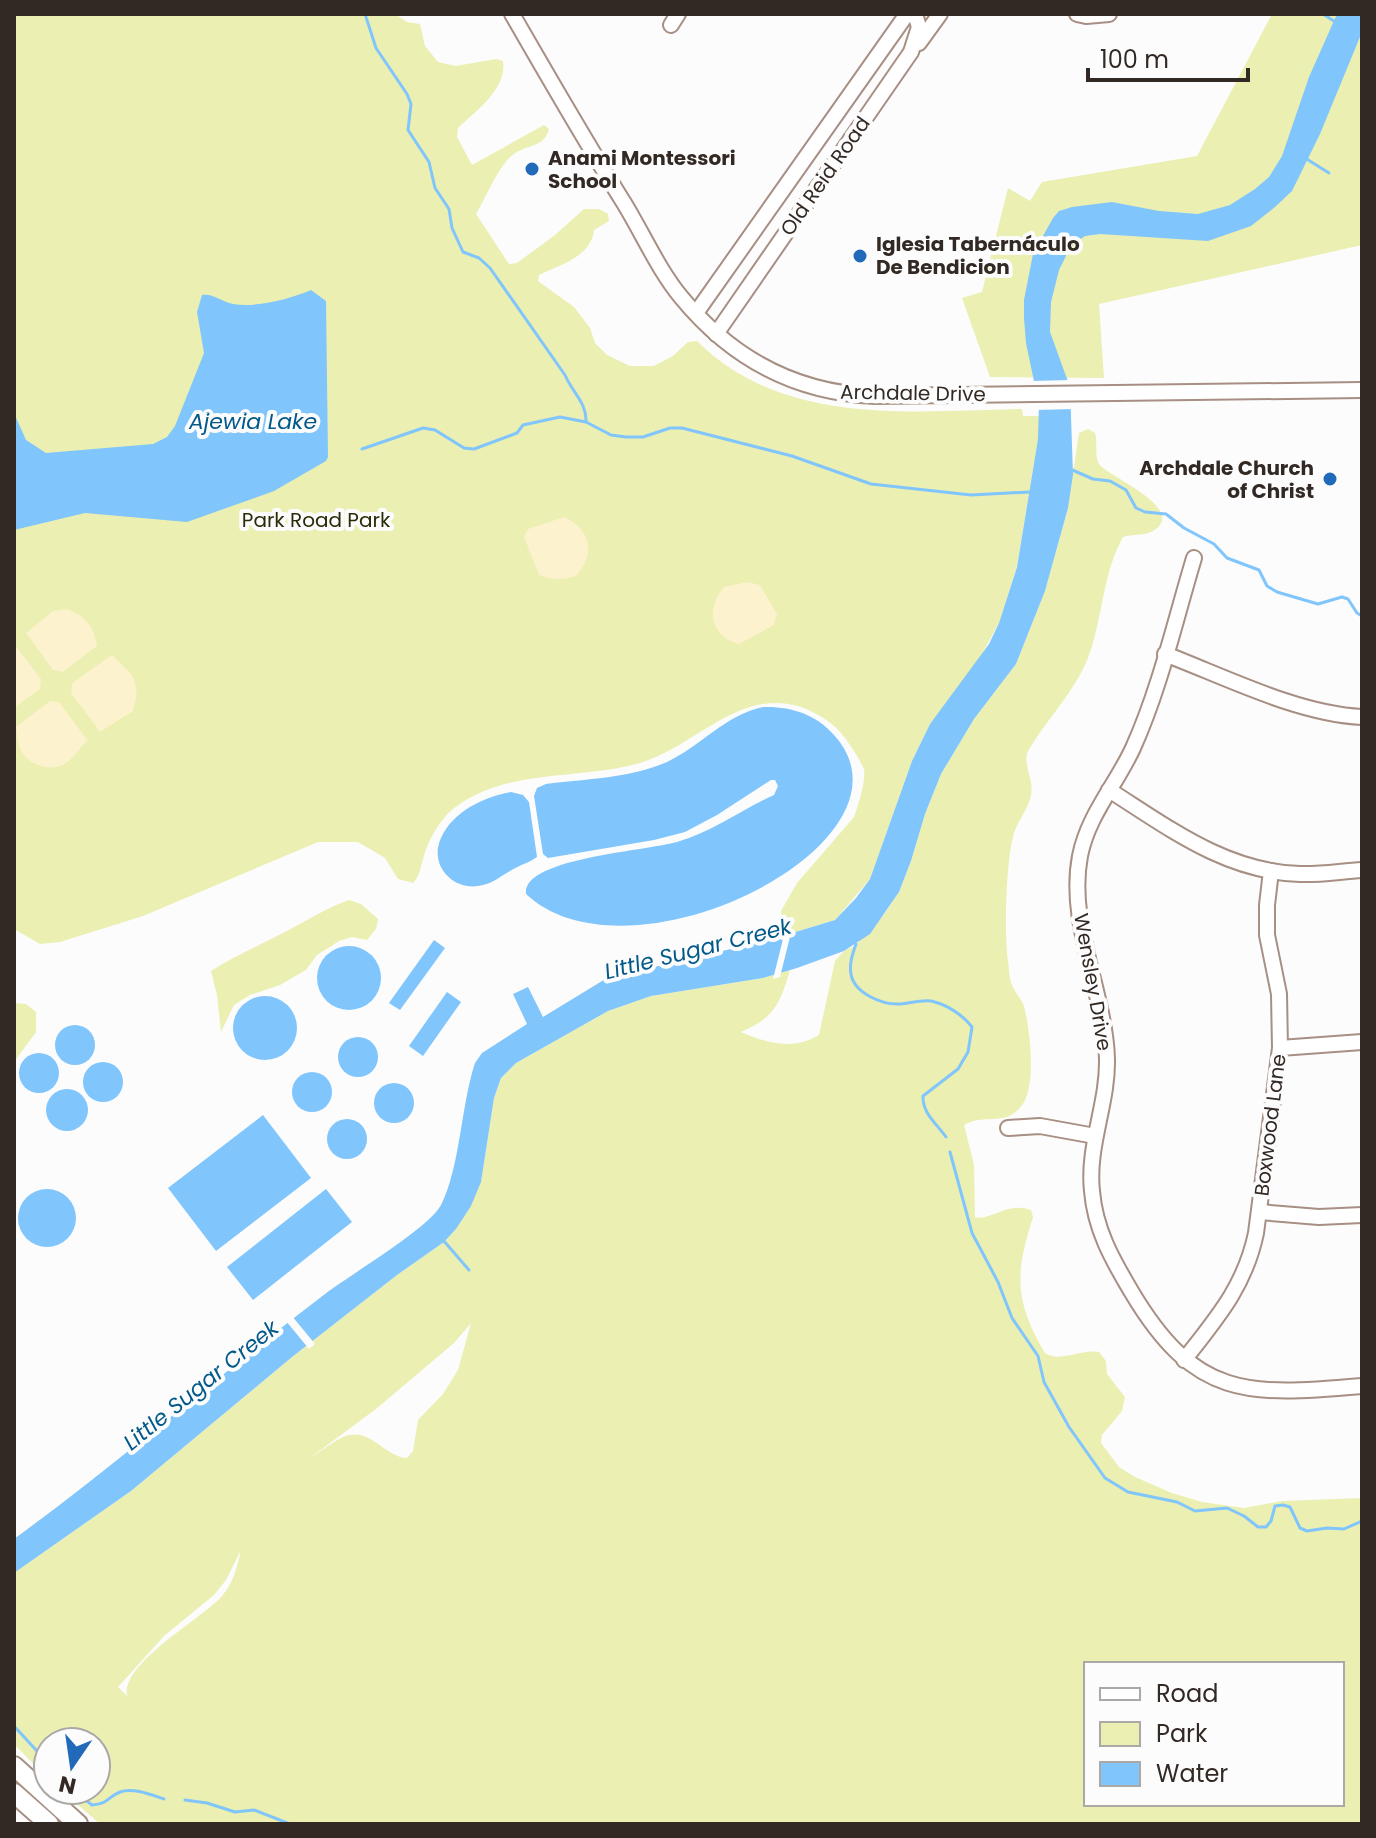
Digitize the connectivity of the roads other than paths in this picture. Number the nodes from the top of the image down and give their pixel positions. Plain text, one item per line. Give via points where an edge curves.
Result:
1 (512, 14) edge
2 (907, 14) edge
3 (915, 14) edge
4 (940, 14) edge
5 (1077, 14) edge
6 (1109, 14) edge
7 (911, 52) junction
8 (696, 313) junction
9 (716, 334) junction
10 (1362, 390) edge
11 (1194, 558) dead end
12 (1165, 654) junction
13 (1362, 717) edge
14 (1109, 790) junction
15 (1362, 870) edge
16 (1271, 871) junction
17 (1362, 1042) edge
18 (1280, 1048) junction
19 (1008, 1128) dead end
20 (1095, 1136) junction
21 (1259, 1212) junction
22 (1362, 1215) edge
23 (1184, 1360) junction
24 (1362, 1386) edge
25 (14, 1766) edge
26 (14, 1793) edge
27 (49, 1824) edge
28 (78, 1824) edge

1 - 8 street, Archdale Drive via 654,255
2 - 8 street, Old Reid Road
3 - 7 street, Old Reid Road via 918,36
4 - 7 street
5 - 6 street
7 - 9 street, Old Reid Road
8 - 9 street, Archdale Drive
9 - 10 street, Archdale Drive via 737,352 797,383 875,396
11 - 12 street, Wensley Drive
12 - 13 street via 1321,712
12 - 14 street, Wensley Drive via 1133,747
14 - 16 street via 1200,847
14 - 20 street, Wensley Drive via 1086,835 1077,878 1106,1047
15 - 16 street
16 - 18 street, Boxwood Lane via 1267,935 1279,994
17 - 18 street
18 - 21 street, Boxwood Lane
19 - 20 street via 1040,1126
20 - 23 street, Wensley Drive via 1091,1190 1103,1239 1147,1319
21 - 22 street
21 - 23 street, Boxwood Lane via 1252,1255 1239,1286
23 - 24 street, Wensley Drive via 1253,1390
25 - 28 main road
26 - 27 main road

